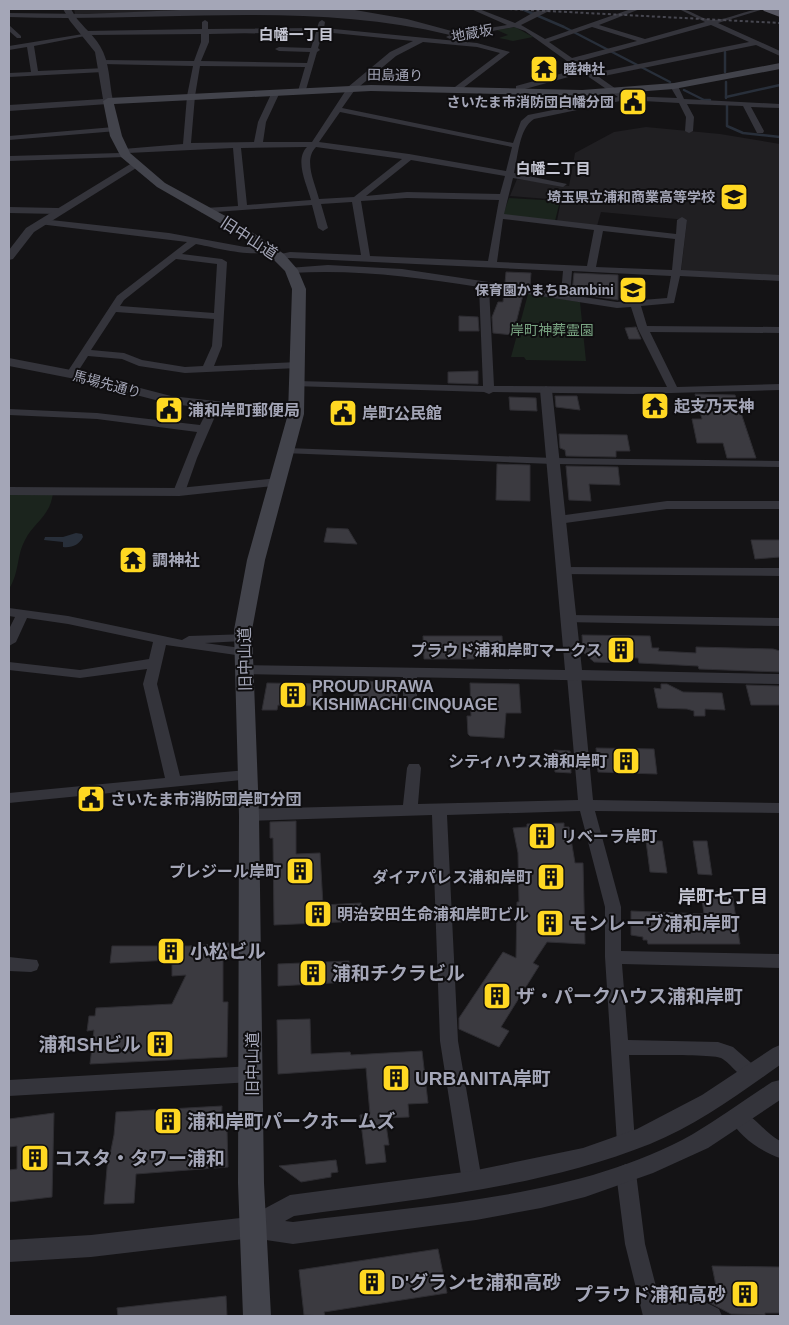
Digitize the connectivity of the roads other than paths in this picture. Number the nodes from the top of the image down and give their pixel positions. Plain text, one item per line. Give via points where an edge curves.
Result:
1 (322, 9) edge
2 (550, 9) edge
3 (637, 9) edge
4 (682, 9) edge
5 (761, 9) edge
6 (768, 9) edge
7 (206, 10) edge
8 (480, 10) edge
9 (68, 13) edge
10 (780, 14) edge
11 (9, 15) edge
12 (712, 22) junction
13 (514, 25) junction
14 (592, 25) junction
15 (9, 27) edge
16 (321, 30) junction
17 (205, 31) junction
18 (87, 34) junction
19 (458, 35) junction
20 (18, 38) dead end
21 (423, 39) junction
22 (432, 40) junction
23 (645, 41) junction
24 (544, 42) junction
25 (757, 43) junction
26 (30, 45) junction
27 (9, 48) edge
28 (279, 49) dead end
29 (316, 50) junction
30 (780, 54) edge
31 (571, 61) junction
32 (198, 63) junction
33 (103, 66) junction
34 (311, 66) junction
35 (780, 66) edge
36 (584, 70) junction
37 (35, 73) junction
38 (9, 75) edge
39 (592, 76) junction
40 (674, 86) junction
41 (351, 89) junction
42 (455, 90) junction
43 (302, 91) junction
44 (613, 91) junction
45 (276, 92) junction
46 (519, 92) junction
47 (191, 96) junction
48 (625, 98) junction
49 (108, 101) junction
50 (682, 101) junction
51 (746, 104) junction
52 (780, 106) edge
53 (9, 108) edge
54 (338, 109) junction
55 (114, 129) junction
56 (689, 131) dead end
57 (760, 131) dead end
58 (9, 138) edge
59 (314, 144) junction
60 (237, 145) junction
61 (258, 145) junction
62 (187, 146) junction
63 (517, 146) junction
64 (9, 149) edge
65 (128, 157) junction
66 (409, 158) junction
67 (10, 162) edge
68 (511, 176) junction
69 (563, 184) dead end
70 (504, 197) junction
71 (356, 199) junction
72 (315, 202) junction
73 (243, 207) junction
74 (9, 210) edge
75 (58, 211) junction
76 (206, 211) junction
77 (499, 216) junction
78 (682, 220) dead end
79 (42, 222) junction
80 (323, 228) dead end
81 (599, 228) junction
82 (680, 237) junction
83 (195, 240) junction
84 (235, 249) junction
85 (274, 253) junction
86 (174, 256) junction
87 (9, 257) edge
88 (366, 259) junction
89 (222, 262) junction
90 (492, 264) junction
91 (568, 268) junction
92 (591, 269) junction
93 (291, 270) junction
94 (676, 274) junction
95 (780, 278) edge
96 (484, 285) junction
97 (566, 298) junction
98 (635, 304) junction
99 (113, 309) junction
100 (218, 316) junction
101 (643, 329) junction
102 (780, 330) edge
103 (83, 353) junction
104 (9, 362) edge
105 (298, 365) junction
106 (207, 369) junction
107 (71, 374) junction
108 (297, 384) junction
109 (780, 387) edge
110 (674, 389) junction
111 (546, 390) junction
112 (489, 391) junction
113 (216, 405) junction
114 (9, 412) edge
115 (296, 414) junction
116 (204, 429) junction
117 (287, 451) junction
118 (553, 461) junction
119 (780, 464) edge
120 (278, 482) junction
121 (9, 491) edge
122 (179, 492) junction
123 (780, 505) edge
124 (558, 520) junction
125 (563, 571) junction
126 (780, 572) edge
127 (9, 612) edge
128 (23, 613) junction
129 (569, 619) junction
130 (780, 622) edge
131 (161, 638) junction
132 (9, 642) edge
133 (244, 653) junction
134 (155, 663) junction
135 (9, 666) edge
136 (410, 673) junction
137 (574, 676) junction
138 (780, 679) edge
139 (410, 704) dead end
140 (414, 768) dead end
141 (247, 775) junction
142 (174, 783) junction
143 (9, 798) edge
144 (586, 805) junction
145 (780, 808) edge
146 (410, 810) junction
147 (439, 810) junction
148 (249, 815) junction
149 (613, 958) junction
150 (780, 961) edge
151 (9, 964) edge
152 (30, 965) dead end
153 (618, 1047) junction
154 (780, 1054) edge
155 (252, 1074) junction
156 (752, 1074) junction
157 (9, 1088) edge
158 (780, 1089) edge
159 (739, 1118) junction
160 (626, 1143) junction
161 (780, 1150) edge
162 (626, 1173) junction
163 (472, 1181) junction
164 (252, 1227) junction
165 (9, 1251) edge
166 (651, 1311) edge
167 (257, 1316) edge
168 (712, 1316) edge

1 - 7 street
1 - 16 street
1 - 19 street via 421,24
2 - 13 street, 地蔵坂
3 - 14 street
4 - 12 street
5 - 12 street
6 - 10 highway
7 - 9 street
7 - 17 street
8 - 13 street
9 - 11 street
9 - 18 street
12 - 23 street
12 - 25 street
13 - 19 street, 地蔵坂
13 - 24 street
14 - 23 street
14 - 24 street
15 - 20 street
16 - 17 street
16 - 21 street
16 - 29 street
17 - 18 street
17 - 32 street
18 - 26 street
18 - 33 street via 97,48
19 - 22 street, 地蔵坂
21 - 22 street
21 - 41 street via 393,54
22 - 42 street via 506,52
23 - 31 street
24 - 31 street
25 - 30 street
25 - 39 street
26 - 27 street
26 - 37 street
28 - 29 street
29 - 34 street
31 - 36 street
32 - 33 street
32 - 34 street
32 - 47 street
33 - 37 street
33 - 49 street
34 - 43 street
35 - 40 main road, 田島通り
36 - 39 street
36 - 46 street via 519,88
37 - 38 street
39 - 44 street
40 - 44 main road, 田島通り
40 - 50 street
41 - 42 main road, 田島通り
41 - 43 main road, 田島通り
41 - 54 street
42 - 46 main road, 田島通り
43 - 45 main road, 田島通り
44 - 46 main road, 田島通り
44 - 48 street
45 - 47 main road, 田島通り
45 - 61 street via 262,122
47 - 49 main road, 田島通り
47 - 62 street
48 - 50 street
48 - 63 street via 531,117 525,121
49 - 53 street, 田島通り
49 - 55 main road, 旧中山道
50 - 51 street
50 - 56 street via 690,118
51 - 52 street
51 - 57 street
54 - 59 street
54 - 63 street
55 - 58 street
55 - 65 main road, 旧中山道
59 - 61 street
59 - 66 street
59 - 72 street via 307,151 305,164
60 - 61 street
60 - 62 street
60 - 73 street
62 - 65 street
63 - 68 street
64 - 67 street
65 - 67 street
65 - 75 street
65 - 76 main road, 旧中山道 via 161,185
66 - 68 street
66 - 71 street
68 - 69 street
68 - 70 street
70 - 71 street
70 - 77 street
71 - 72 street
71 - 88 street
72 - 73 street
72 - 80 street
73 - 76 street
74 - 75 street
75 - 79 street
76 - 85 main road, 旧中山道
77 - 81 street
77 - 90 street
78 - 82 street
79 - 83 street
79 - 87 street via 30,230
81 - 82 street
81 - 92 street
82 - 94 street
83 - 84 street
83 - 86 street
84 - 85 street
84 - 89 street
85 - 88 street
85 - 93 main road, 旧中山道
86 - 89 street
86 - 99 street via 120,298
88 - 90 street
89 - 100 street
90 - 91 street
91 - 92 street
91 - 97 street
92 - 94 street
93 - 96 street via 328,268 402,272
93 - 105 main road, 旧中山道 via 299,289
94 - 95 street
94 - 98 street via 670,301
96 - 97 street
96 - 112 street
97 - 98 street
98 - 101 street
99 - 100 street
99 - 103 street
100 - 106 street via 216,346
101 - 102 street
101 - 110 street
103 - 106 street via 124,356 139,363 165,367
103 - 107 street
104 - 107 street, 馬場先通り
105 - 106 street
105 - 108 main road, 旧中山道
107 - 113 street, 馬場先通り via 171,400
108 - 112 street
108 - 115 main road, 旧中山道
109 - 110 street
110 - 111 street
111 - 112 street
111 - 118 street
113 - 115 street, 馬場先通り
113 - 116 street
114 - 116 street via 97,416
115 - 117 main road, 旧中山道
116 - 122 street
117 - 118 street
117 - 120 main road, 旧中山道
118 - 119 street
118 - 124 street
120 - 122 street
120 - 133 main road, 旧中山道 via 247,598
121 - 122 street
123 - 124 street via 667,505
124 - 125 street
125 - 126 street
125 - 129 street
127 - 128 street
128 - 131 street
128 - 132 street
129 - 130 street
129 - 137 street
131 - 133 street via 181,643 190,640
131 - 134 street
133 - 136 street
133 - 141 main road, 旧中山道
134 - 135 street via 80,674
134 - 142 street via 150,684
136 - 137 street
136 - 139 street
137 - 138 street
137 - 144 street
140 - 146 street
141 - 142 street
141 - 148 main road, 旧中山道
142 - 143 street
144 - 145 street
144 - 147 street
144 - 149 street via 613,907
146 - 147 street
146 - 148 street
147 - 163 street via 450,1041
148 - 155 main road, 旧中山道
149 - 150 street
149 - 153 street
151 - 152 street
153 - 156 street via 718,1049 728,1052
153 - 160 street
154 - 156 street
155 - 157 street
155 - 164 main road, 旧中山道
156 - 160 street via 710,1102
158 - 159 street
159 - 161 street via 765,1142
159 - 162 street via 700,1141
160 - 163 street via 583,1158
162 - 164 street via 541,1198 476,1210 293,1234
162 - 166 street via 635,1244
163 - 164 street via 290,1206
164 - 165 street via 91,1246
164 - 167 main road, 旧中山道
166 - 168 street via 705,1312

